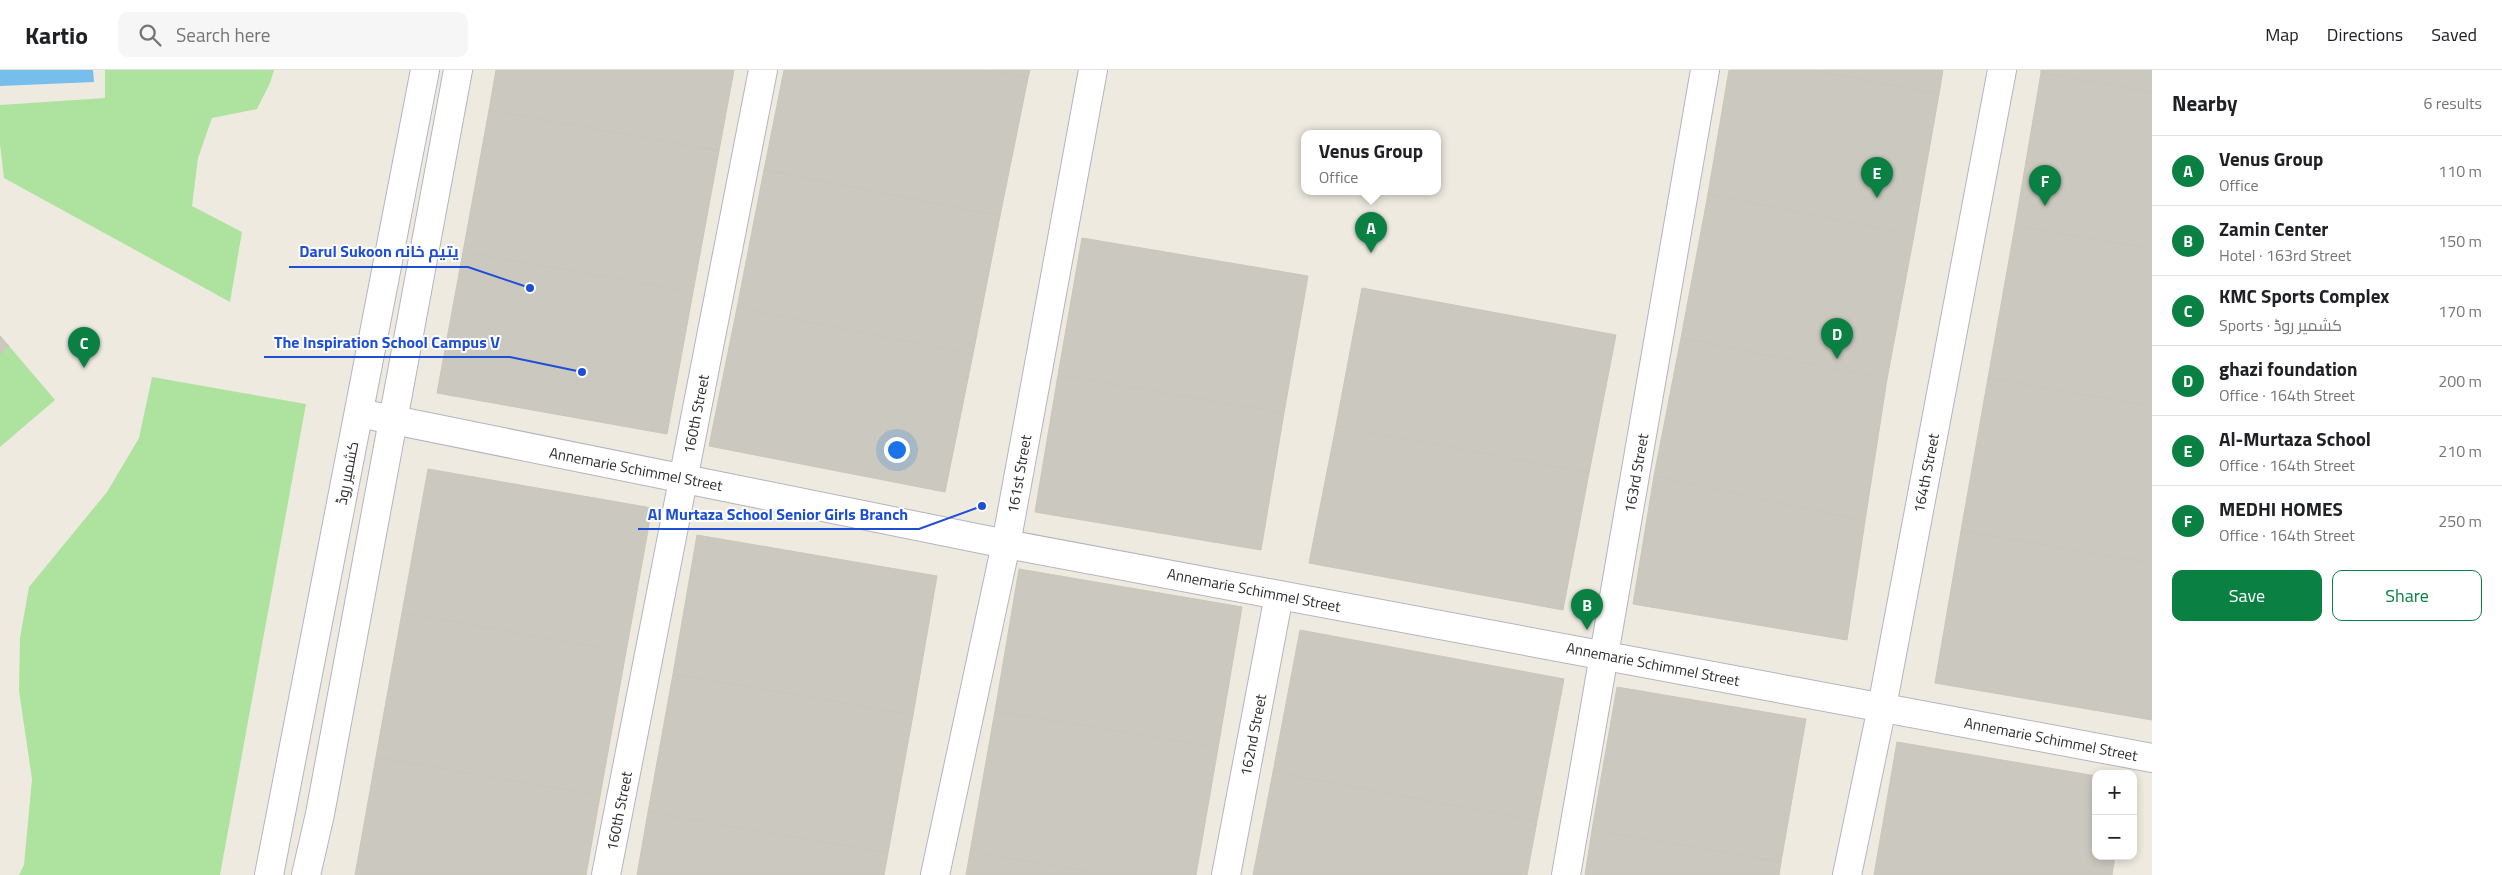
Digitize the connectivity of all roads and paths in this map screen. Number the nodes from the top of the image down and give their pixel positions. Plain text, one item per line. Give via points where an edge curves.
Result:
1 (425, 70) edge
2 (458, 70) edge
3 (763, 70) edge
4 (1093, 70) edge
5 (1705, 70) edge
6 (2002, 70) edge
7 (359, 413) junction
8 (393, 420) junction
9 (683, 479) junction
10 (1006, 544) junction
11 (1279, 595) junction
12 (1604, 655) junction
13 (1882, 707) junction
14 (2152, 758) edge
15 (269, 875) edge
16 (306, 875) edge
17 (606, 875) edge
18 (935, 875) edge
19 (1226, 875) edge
20 (1566, 875) edge
21 (1847, 875) edge

1 - 7 street, کشمیر روڈ
2 - 8 street
3 - 9 street, 160th Street
4 - 10 street, 161st Street
5 - 12 street, 163rd Street
6 - 13 street, 164th Street
7 - 8 street, Annemarie Schimmel Street
7 - 15 street, کشمیر روڈ
8 - 9 street, Annemarie Schimmel Street
8 - 16 street
9 - 10 street, Annemarie Schimmel Street
9 - 17 street, 160th Street
10 - 11 street, Annemarie Schimmel Street
10 - 18 street, 161st Street
11 - 12 street, Annemarie Schimmel Street
11 - 19 street, 162nd Street
12 - 13 street, Annemarie Schimmel Street
12 - 20 street, 163rd Street
13 - 14 street, Annemarie Schimmel Street
13 - 21 street, 164th Street

